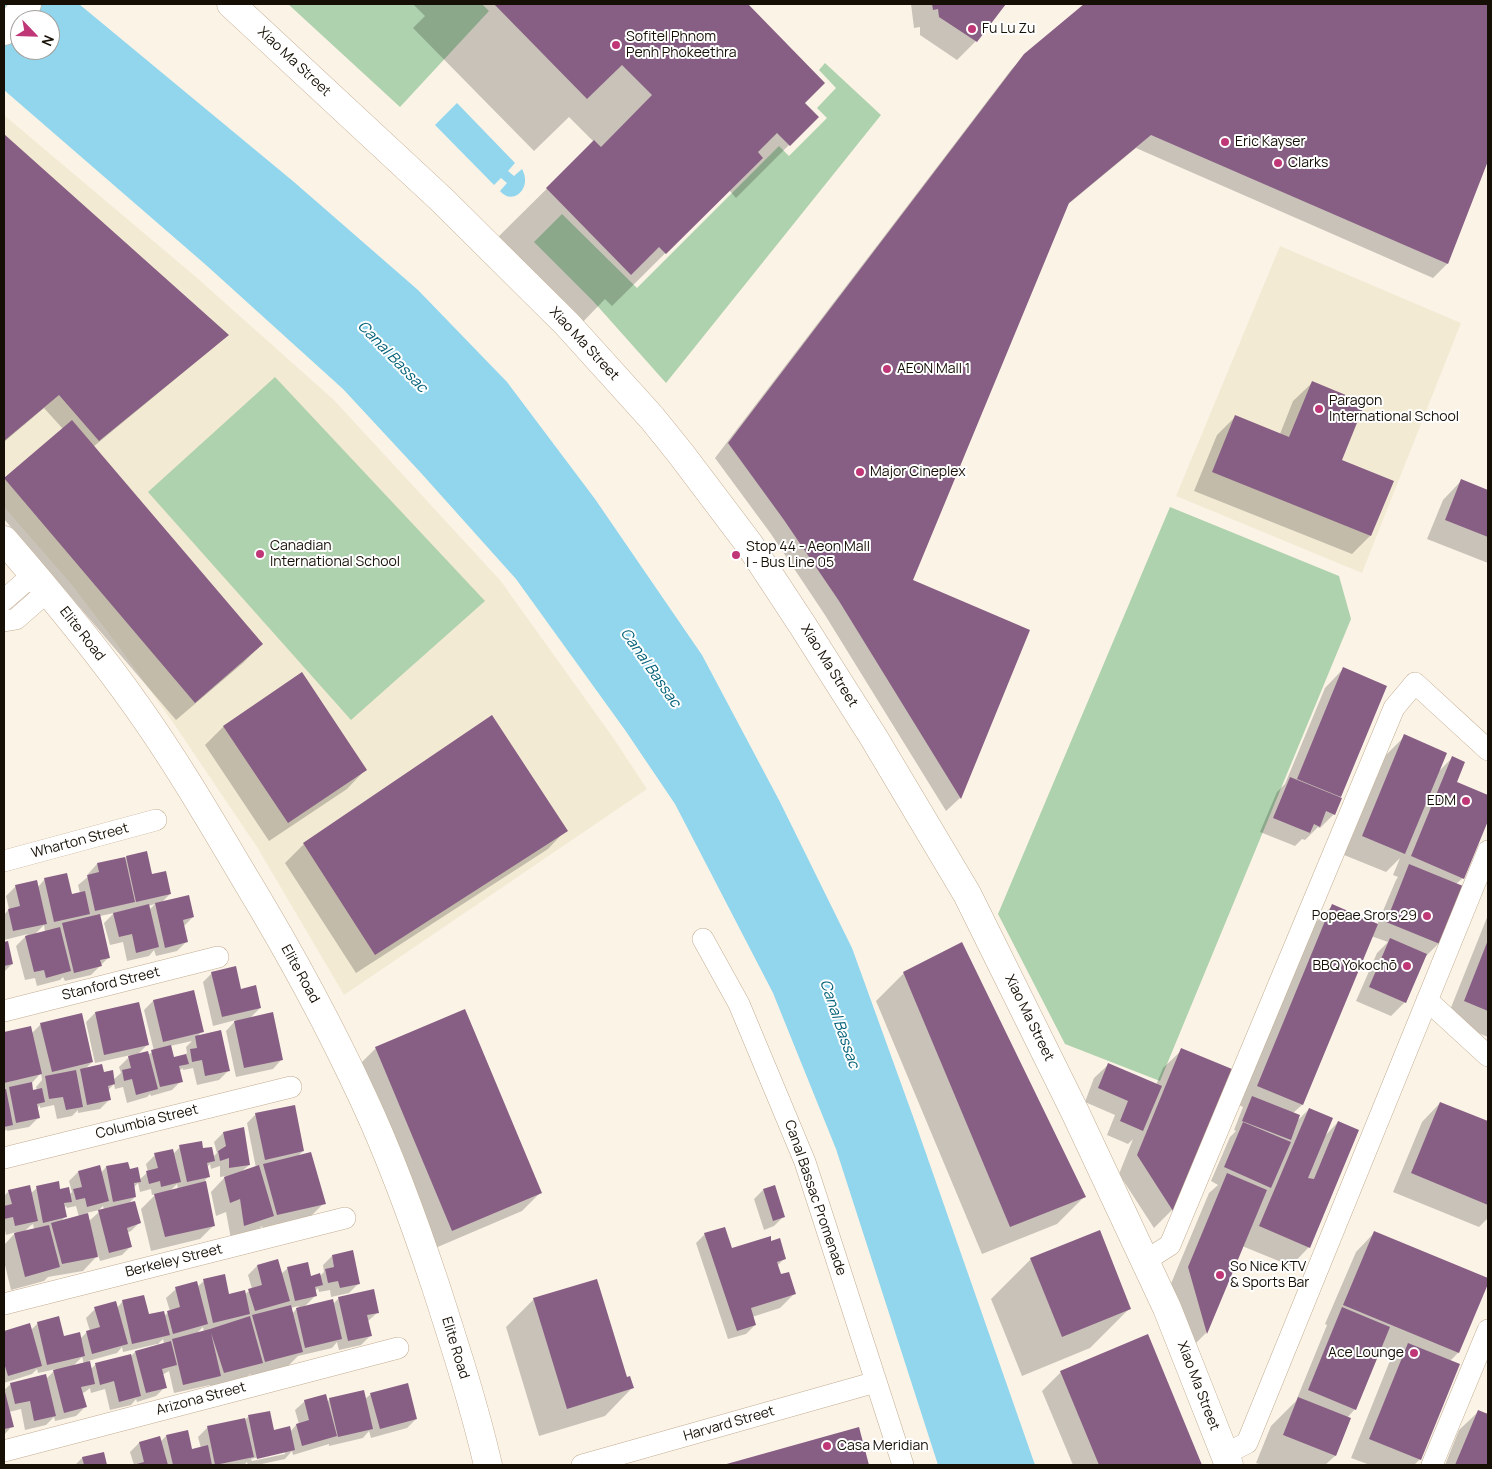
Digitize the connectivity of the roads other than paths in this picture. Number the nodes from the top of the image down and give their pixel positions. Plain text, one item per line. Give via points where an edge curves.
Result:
1 (27, 4) edge
2 (231, 4) edge
3 (4, 31) edge
4 (4, 540) edge
5 (41, 583) junction
6 (4, 600) edge
7 (4, 621) edge
8 (1488, 750) edge
9 (156, 820) dead end
10 (1488, 851) edge
11 (4, 861) edge
12 (703, 939) dead end
13 (218, 957) dead end
14 (1427, 1000) junction
15 (4, 1011) edge
16 (1488, 1056) edge
17 (291, 1086) dead end
18 (4, 1158) edge
19 (345, 1218) dead end
20 (1145, 1261) junction
21 (4, 1304) edge
22 (1488, 1330) edge
23 (398, 1348) dead end
24 (876, 1382) junction
25 (4, 1451) edge
26 (1227, 1460) edge
27 (488, 1465) edge
28 (582, 1465) edge
29 (903, 1465) edge
30 (1432, 1465) edge

1 - 3 street
2 - 20 street, Xiao Ma Street via 442,200 567,324 652,418 749,544 874,738 967,894
4 - 5 street, Elite Road
5 - 6 street
5 - 7 street via 16,619
5 - 27 street, Elite Road via 112,672 159,738 239,867 320,1010 396,1175 454,1342
8 - 20 street via 1415,683 1394,708 1170,1245
9 - 11 street, Wharton Street
10 - 14 street
12 - 24 street, Canal Bassac Promenade via 739,1004 805,1162
13 - 15 street, Stanford Street
14 - 16 street
14 - 26 street via 1247,1442
17 - 18 street, Columbia Street
19 - 21 street, Berkeley Street
20 - 26 street, Xiao Ma Street
22 - 30 street
23 - 25 street, Arizona Street
24 - 28 street, Harvard Street
24 - 29 street, Canal Bassac Promenade

